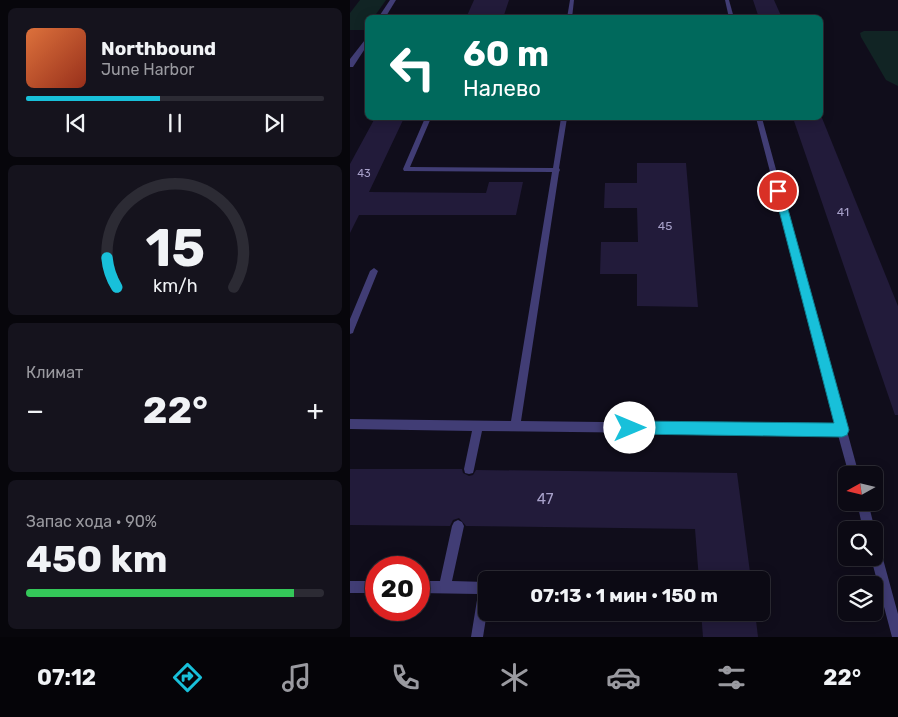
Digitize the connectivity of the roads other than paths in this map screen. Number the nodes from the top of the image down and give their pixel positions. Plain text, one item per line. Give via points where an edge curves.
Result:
1 (393, 0) edge
2 (572, 0) edge
3 (727, 0) edge
4 (383, 15) edge
5 (570, 15) edge
6 (731, 15) edge
7 (365, 42) edge
8 (350, 65) edge
9 (427, 120) edge
10 (564, 120) edge
11 (760, 120) edge
12 (557, 170) junction
13 (374, 271) dead end
14 (350, 330) edge
15 (350, 424) edge
16 (478, 426) junction
17 (515, 426) junction
18 (842, 430) junction
19 (852, 466) edge
20 (470, 469) dead end
21 (458, 526) dead end
22 (879, 566) edge
23 (350, 587) edge
24 (365, 587) edge
25 (430, 587) edge
26 (445, 588) junction
27 (478, 588) edge
28 (480, 621) edge
29 (477, 637) edge
30 (898, 637) edge

1 - 4 street
2 - 5 lane
3 - 6 lane
7 - 8 street
9 - 12 lane via 406,168
10 - 12 lane
11 - 18 lane
12 - 17 lane
13 - 14 lane
15 - 16 lane
16 - 17 lane
16 - 20 lane
17 - 18 lane
18 - 19 lane
21 - 26 lane
22 - 30 lane
23 - 24 lane
25 - 26 lane
26 - 27 lane
28 - 29 lane

